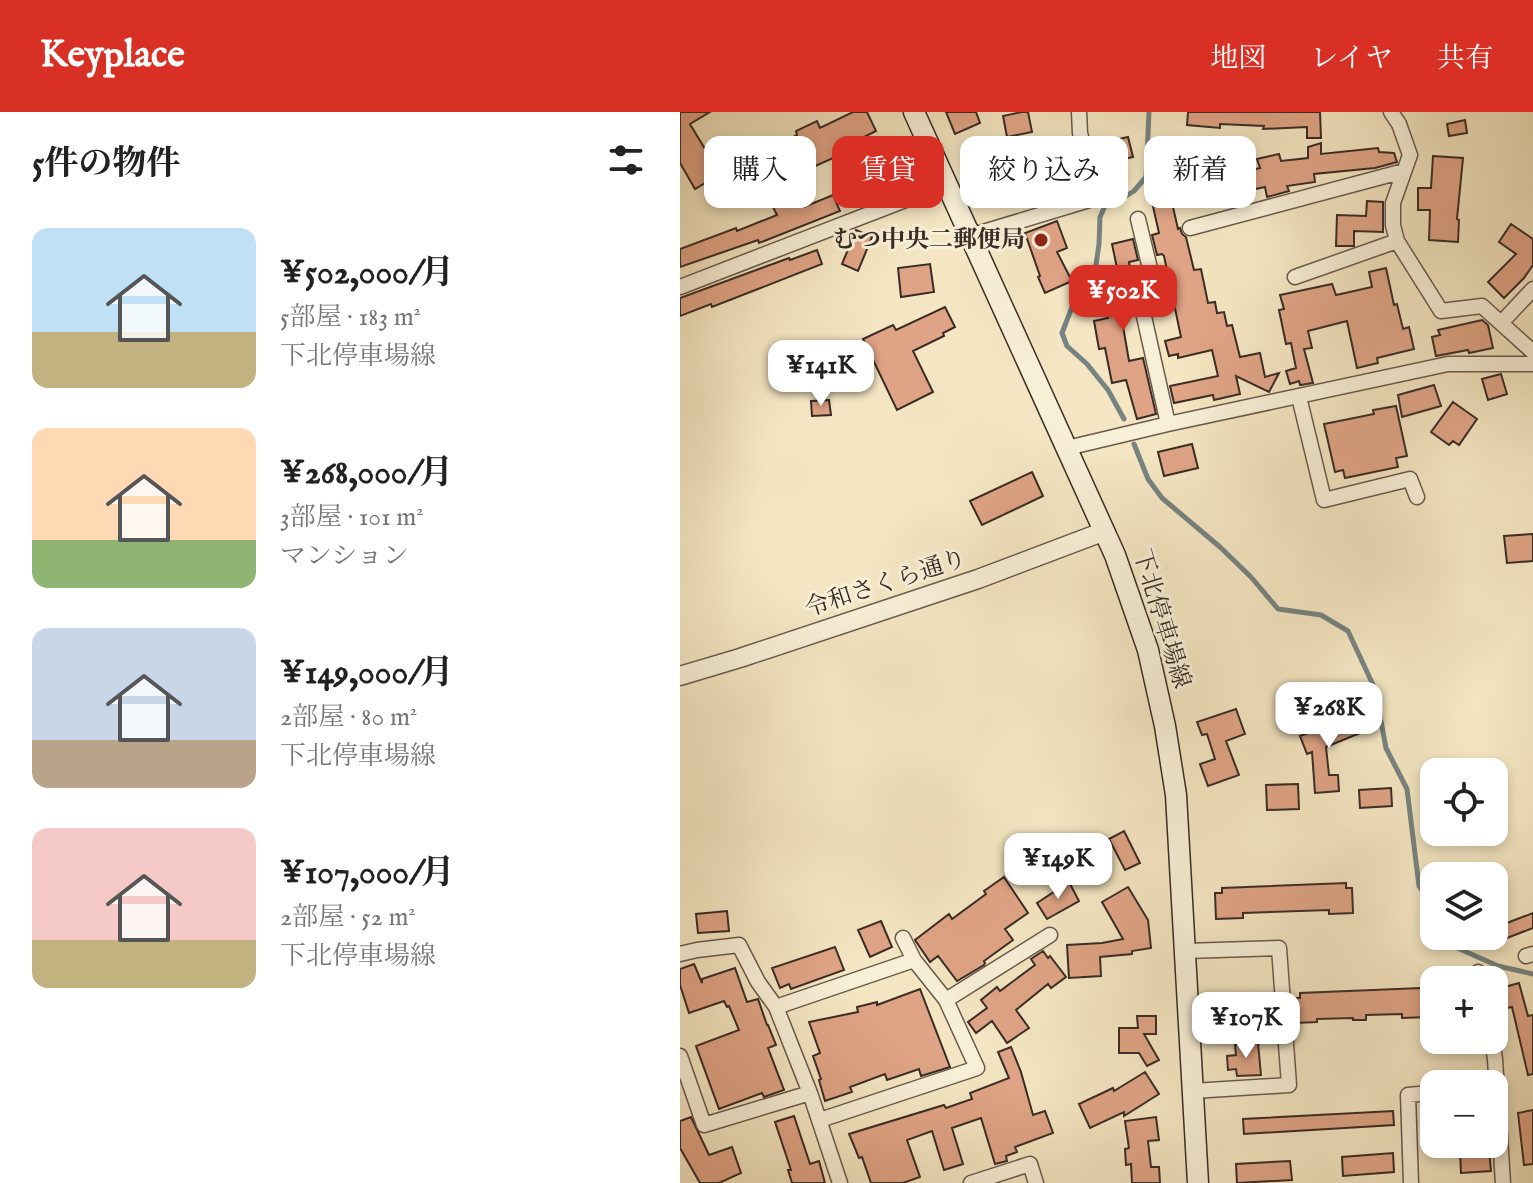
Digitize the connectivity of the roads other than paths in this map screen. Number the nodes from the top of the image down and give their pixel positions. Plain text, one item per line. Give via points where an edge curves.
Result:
1 (914, 112) edge
2 (1079, 112) edge
3 (1391, 112) edge
4 (1404, 171) junction
5 (947, 184) junction
6 (1138, 219) dead end
7 (1190, 228) dead end
8 (970, 236) junction
9 (1397, 241) junction
10 (1295, 277) dead end
11 (680, 287) edge
12 (1533, 289) edge
13 (1501, 323) junction
14 (1533, 352) edge
15 (1533, 364) edge
16 (1299, 397) junction
17 (1168, 424) junction
18 (1067, 448) junction
19 (1417, 497) dead end
20 (1105, 531) junction
21 (680, 676) edge
22 (1050, 935) dead end
23 (903, 938) dead end
24 (1186, 951) junction
25 (680, 954) edge
26 (914, 960) junction
27 (946, 1000) junction
28 (776, 1007) junction
29 (1494, 1054) edge
30 (680, 1056) edge
31 (1193, 1091) junction
32 (810, 1093) junction
33 (1420, 1094) edge
34 (820, 1120) junction
35 (840, 1183) edge
36 (971, 1183) edge
37 (1036, 1183) edge
38 (1198, 1183) edge
39 (1411, 1183) edge
40 (1503, 1183) edge

1 - 5 main road, 下北停車場線
2 - 8 street via 1095,192 1089,200
3 - 4 street via 1410,155
4 - 7 street
4 - 9 street via 1393,203
5 - 8 main road, 下北停車場線
5 - 11 street
6 - 17 street via 1154,285 1141,303
8 - 18 main road, 下北停車場線
9 - 10 street
9 - 13 street via 1441,311 1482,306
12 - 13 street
13 - 14 street
15 - 16 street via 1448,364
16 - 17 street
16 - 19 street via 1324,500 1410,479
17 - 18 street
18 - 20 main road, 下北停車場線
20 - 21 street, 令和さくら通り via 978,579
20 - 24 main road, 下北停車場線 via 1148,650 1165,726 1176,795
22 - 27 street
23 - 26 street
24 - 31 main road, 下北停車場線
24 - 31 street via 1279,948 1289,1085
25 - 28 street via 739,945
26 - 27 street
26 - 28 street
27 - 34 street via 977,1068
28 - 32 street
29 - 40 street
30 - 32 street via 704,1125
31 - 38 main road, 下北停車場線
32 - 34 street
33 - 39 street via 1408,1095
34 - 35 street
36 - 37 street via 1030,1164

